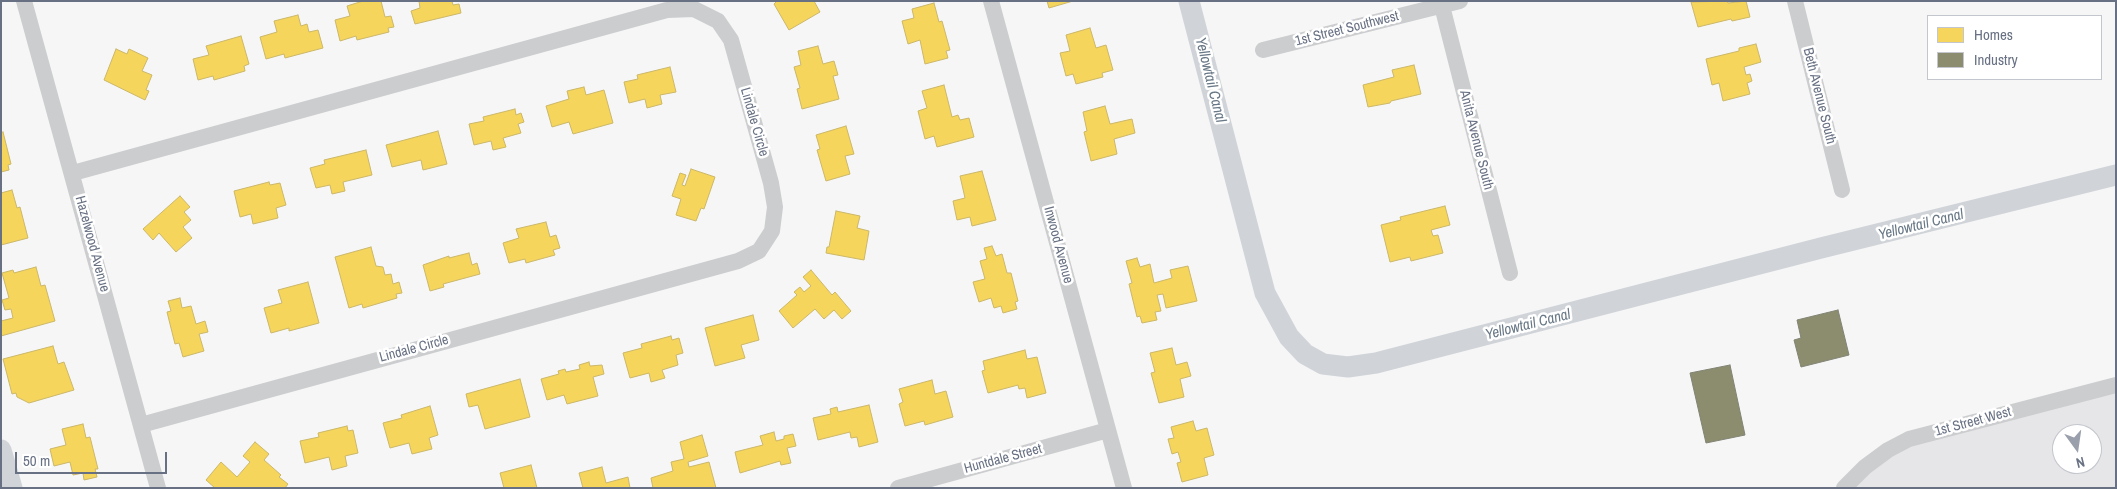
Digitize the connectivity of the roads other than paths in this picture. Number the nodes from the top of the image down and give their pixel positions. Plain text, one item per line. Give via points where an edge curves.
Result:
1 (24, 1) edge
2 (991, 1) edge
3 (1460, 1) edge
4 (1795, 1) edge
5 (1442, 6) junction
6 (1263, 50) dead end
7 (73, 173) junction
8 (1842, 190) dead end
9 (1510, 274) dead end
10 (2116, 385) edge
11 (141, 426) junction
12 (1108, 430) junction
13 (158, 488) edge
14 (898, 488) edge
15 (1124, 488) edge
16 (1844, 488) edge

1 - 7 street, Hazelwood Avenue
2 - 12 street, Inwood Avenue
3 - 5 street, 1st Street Southwest
4 - 8 street, Beth Avenue South
5 - 6 street, 1st Street Southwest
5 - 9 street, Anita Avenue South
7 - 11 street, Hazelwood Avenue
7 - 11 street, Lindale Circle via 667,10 694,9 718,21 731,40 771,183 775,207 772,231 759,251 738,261
10 - 16 street, 1st Street West via 1909,439 1865,467
11 - 13 street, Hazelwood Avenue
12 - 14 street, Huntdale Street
12 - 15 street, Inwood Avenue

